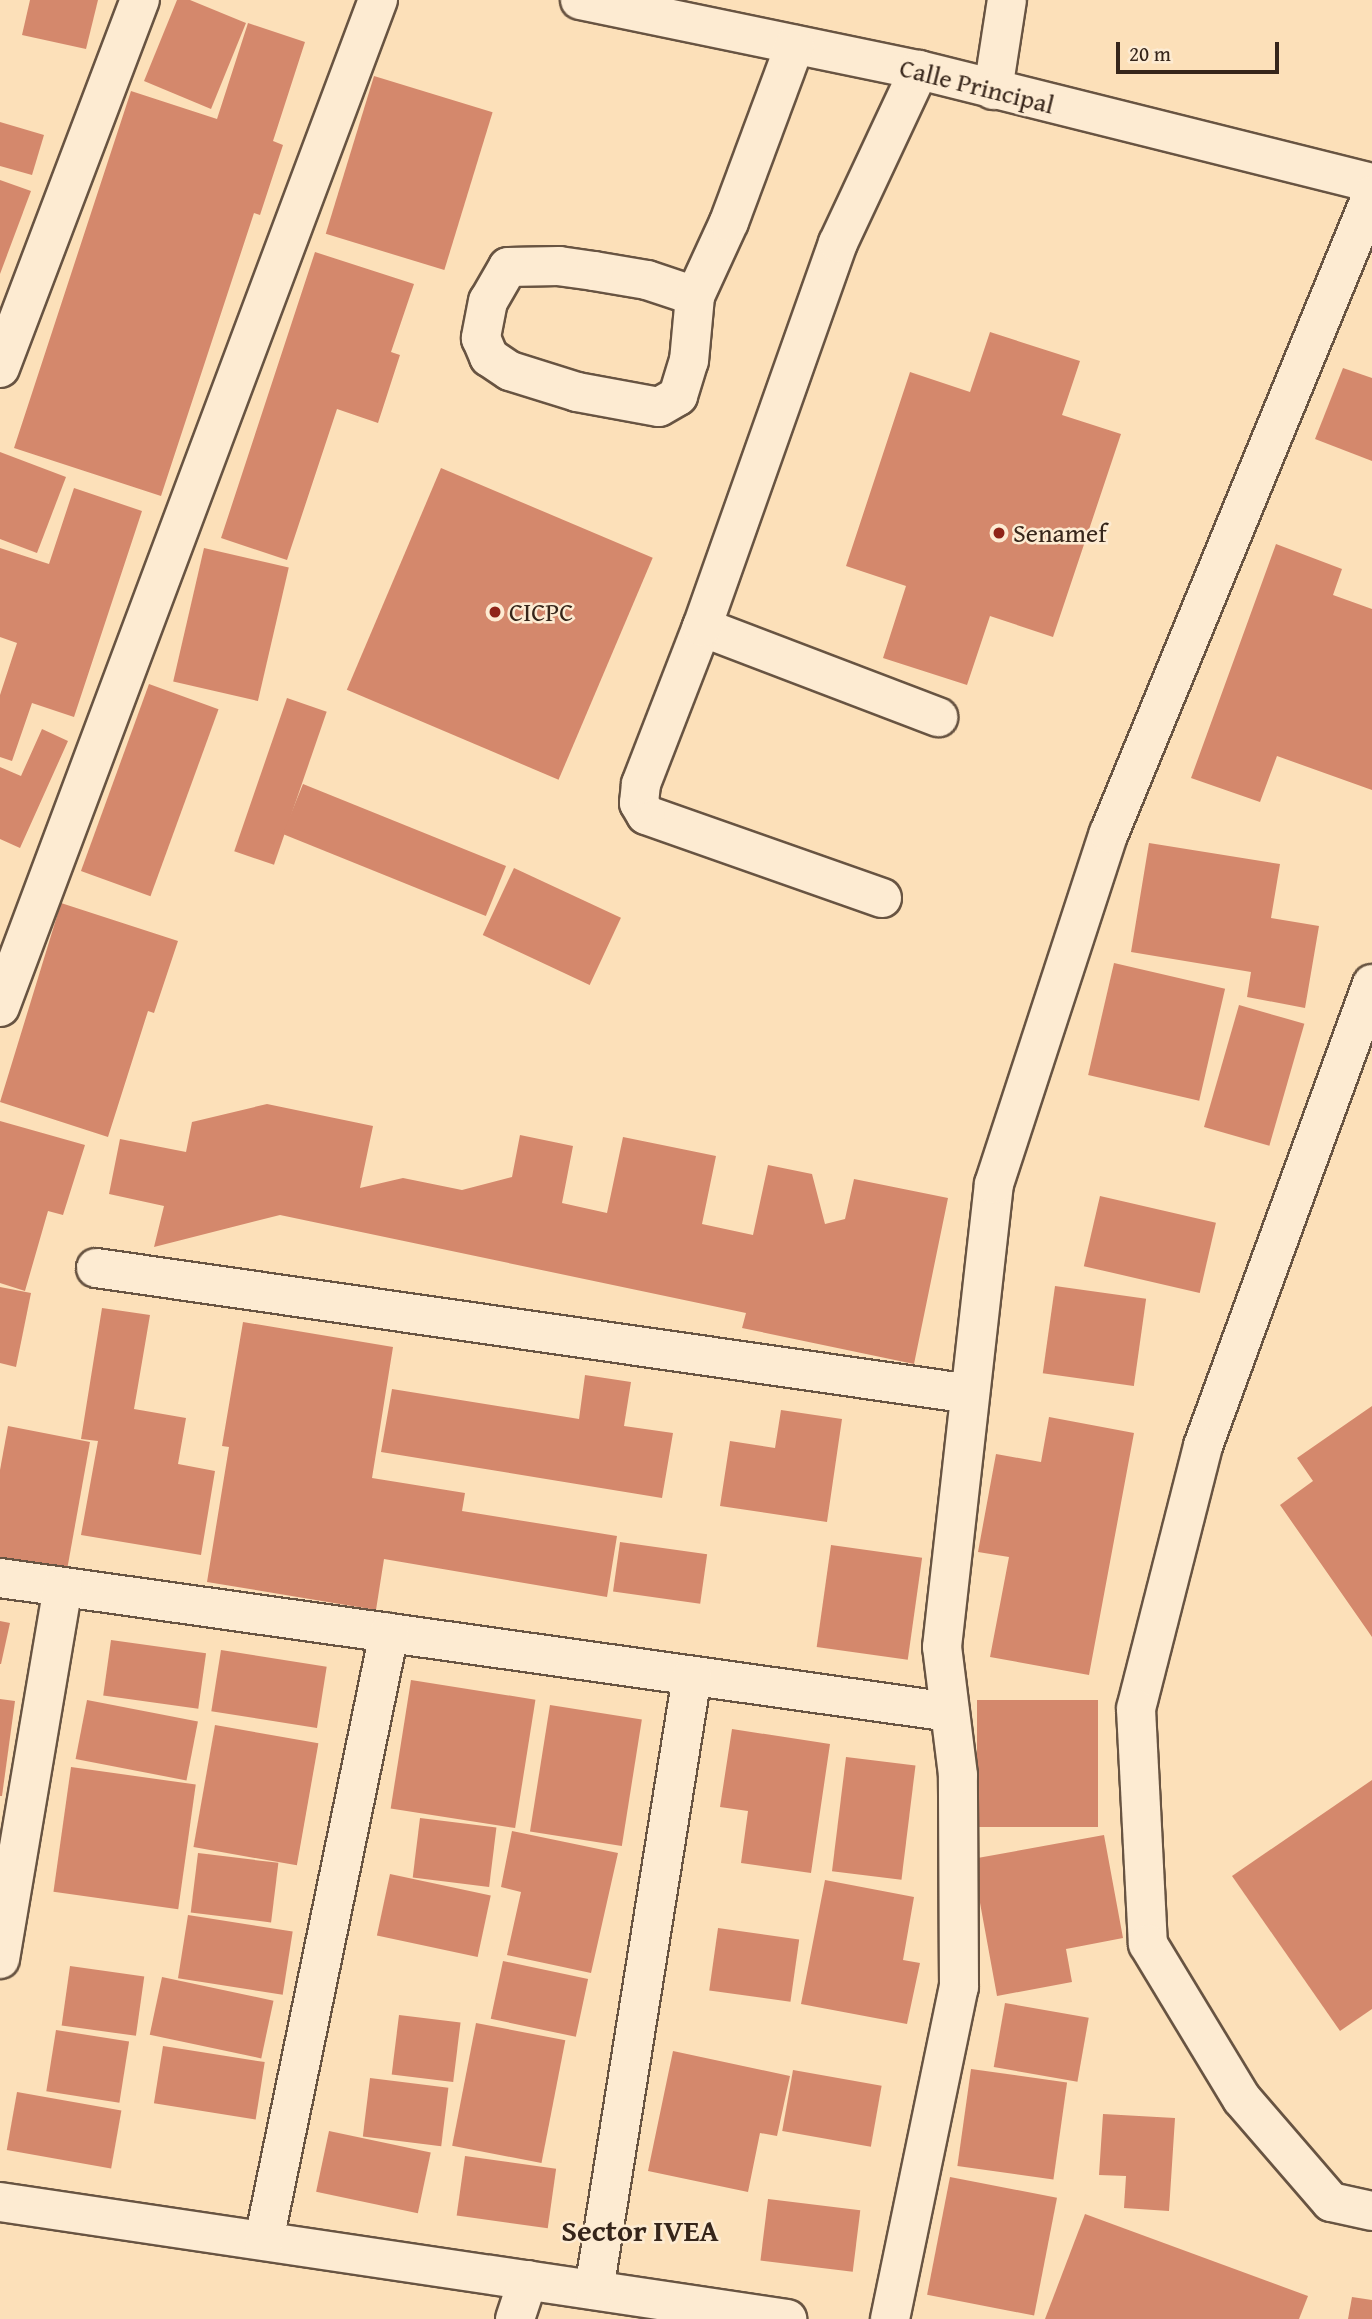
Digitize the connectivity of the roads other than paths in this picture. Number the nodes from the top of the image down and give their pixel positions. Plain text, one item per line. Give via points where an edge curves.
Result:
1 (140, 0) edge
2 (378, 0) edge
3 (580, 0) edge
4 (1007, 0) edge
5 (795, 45) junction
6 (919, 70) junction
7 (993, 90) junction
8 (1372, 183) edge
9 (1372, 195) edge
10 (695, 296) junction
11 (0, 368) edge
12 (702, 628) junction
13 (938, 718) dead end
14 (882, 898) dead end
15 (1372, 984) edge
16 (0, 1007) edge
17 (96, 1268) dead end
18 (970, 1394) junction
19 (0, 1578) edge
20 (63, 1587) junction
21 (389, 1633) junction
22 (692, 1676) junction
23 (950, 1712) junction
24 (0, 1959) edge
25 (0, 2202) edge
26 (1372, 2211) edge
27 (264, 2240) junction
28 (528, 2280) junction
29 (594, 2290) junction
30 (713, 2313) edge
31 (515, 2319) edge
32 (787, 2319) edge
33 (890, 2319) edge

1 - 11 street
2 - 16 street
3 - 5 street, Calle Principal
4 - 7 street
5 - 6 street, Calle Principal
5 - 10 street via 729,222
6 - 7 street, Calle Principal
6 - 12 street via 838,243
7 - 8 street, Calle Principal
9 - 18 street via 1109,833 994,1184
10 - 10 street via 647,280 582,269 508,267 488,301 481,338 489,357 510,371 577,392 659,407 678,396
12 - 13 street
12 - 14 street via 641,784 639,803 646,815
15 - 26 street via 1203,1446 1136,1709 1147,1944 1242,2099 1331,2202
17 - 18 street
18 - 23 street via 942,1647
19 - 20 street
20 - 21 street
20 - 24 street
21 - 22 street
21 - 27 street
22 - 23 street
22 - 29 street
23 - 33 street via 958,1775 959,1987
25 - 27 street
27 - 28 street
28 - 29 street
28 - 31 street
29 - 30 street
30 - 32 street

